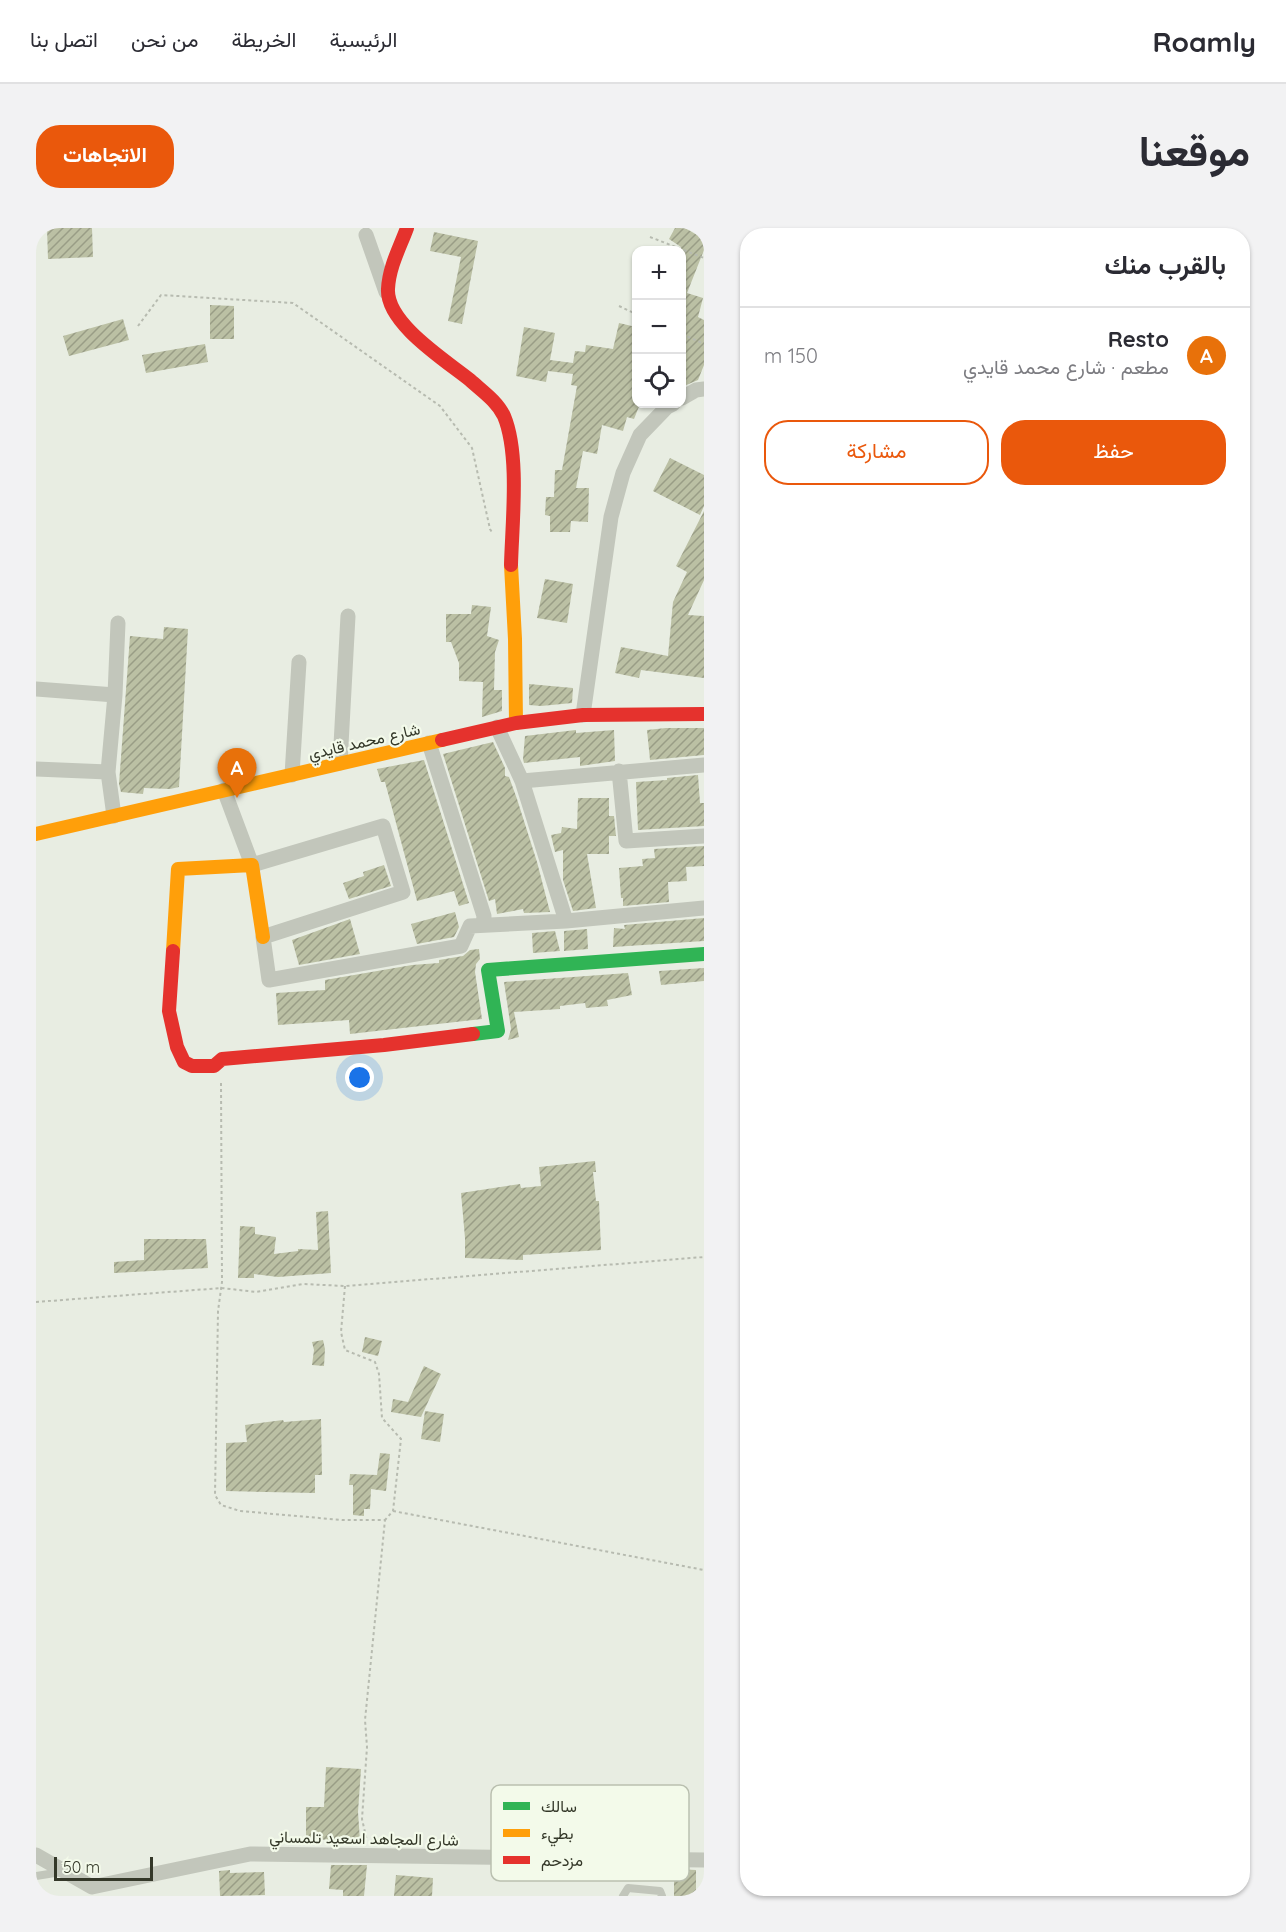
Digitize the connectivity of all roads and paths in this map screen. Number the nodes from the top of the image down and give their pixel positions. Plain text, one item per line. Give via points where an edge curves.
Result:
1 (407, 228) edge
2 (365, 232) edge
3 (650, 237) dead end
4 (704, 258) edge
5 (388, 297) junction
6 (619, 306) dead end
7 (632, 312) edge
8 (138, 326) dead end
9 (686, 336) edge
10 (704, 344) edge
11 (704, 389) edge
12 (686, 395) edge
13 (666, 408) edge
14 (495, 538) dead end
15 (348, 616) dead end
16 (118, 623) dead end
17 (299, 662) dead end
18 (36, 689) edge
19 (115, 695) junction
20 (704, 714) edge
21 (583, 715) junction
22 (516, 723) junction
23 (497, 728) junction
24 (429, 743) junction
25 (340, 763) junction
26 (704, 765) edge
27 (36, 769) edge
28 (619, 771) junction
29 (108, 772) junction
30 (292, 774) junction
31 (522, 780) junction
32 (224, 790) junction
33 (114, 816) junction
34 (36, 834) edge
35 (704, 836) edge
36 (252, 866) junction
37 (704, 908) edge
38 (566, 921) junction
39 (483, 925) junction
40 (263, 937) junction
41 (704, 954) edge
42 (214, 1066) junction
43 (704, 1257) edge
44 (345, 1286) junction
45 (222, 1288) junction
46 (36, 1302) edge
47 (393, 1511) junction
48 (385, 1520) junction
49 (704, 1570) edge
50 (36, 1855) edge
51 (370, 1856) junction
52 (491, 1857) edge
53 (689, 1860) edge
54 (704, 1860) edge
55 (64, 1871) junction
56 (36, 1876) edge
57 (622, 1896) edge
58 (662, 1896) edge

1 - 5 main road via 390,277
2 - 5 street
3 - 4 path
5 - 22 main road via 401,323 491,398 503,414 511,436
6 - 7 path
8 - 14 path via 161,295 293,303 440,406 472,448
9 - 10 path
11 - 12 street
13 - 21 street via 640,435 623,473 611,517
15 - 25 street
16 - 19 street
17 - 30 street
18 - 19 street
19 - 29 street
20 - 21 main road, شارع محمد قايدي
21 - 22 main road, شارع محمد قايدي
22 - 23 main road, شارع محمد قايدي
23 - 24 main road, شارع محمد قايدي
23 - 31 street
24 - 25 main road, شارع محمد قايدي
24 - 39 street via 484,916
25 - 30 main road, شارع محمد قايدي
26 - 28 street
27 - 29 street
28 - 31 street
28 - 35 street via 626,841
29 - 33 street
30 - 32 main road, شارع محمد قايدي
31 - 38 street
32 - 33 main road, شارع محمد قايدي
32 - 36 street
33 - 34 main road, شارع محمد قايدي
36 - 40 main road
36 - 40 street via 383,826 403,892
36 - 42 main road via 177,869 169,1011 184,1062
37 - 38 street
38 - 39 street
39 - 40 street via 470,926 461,946 269,980
41 - 42 main road via 488,970 498,1031 222,1059
42 - 45 path via 221,1073
43 - 44 path
44 - 45 path via 303,1284 256,1292
44 - 47 path via 341,1332 345,1350 375,1362 382,1418 401,1440
45 - 46 path
45 - 48 path via 218,1311 215,1495 221,1505 240,1511
47 - 48 path
47 - 49 path
48 - 51 path via 365,1720 362,1818
50 - 55 street, شارع المجاهد اسعيد تلمساني
51 - 52 street, شارع المجاهد اسعيد تلمساني
51 - 55 street, شارع المجاهد اسعيد تلمساني via 250,1854 92,1887
53 - 54 street, شارع المجاهد اسعيد تلمساني
55 - 56 lane
57 - 58 lane via 628,1888 660,1891

